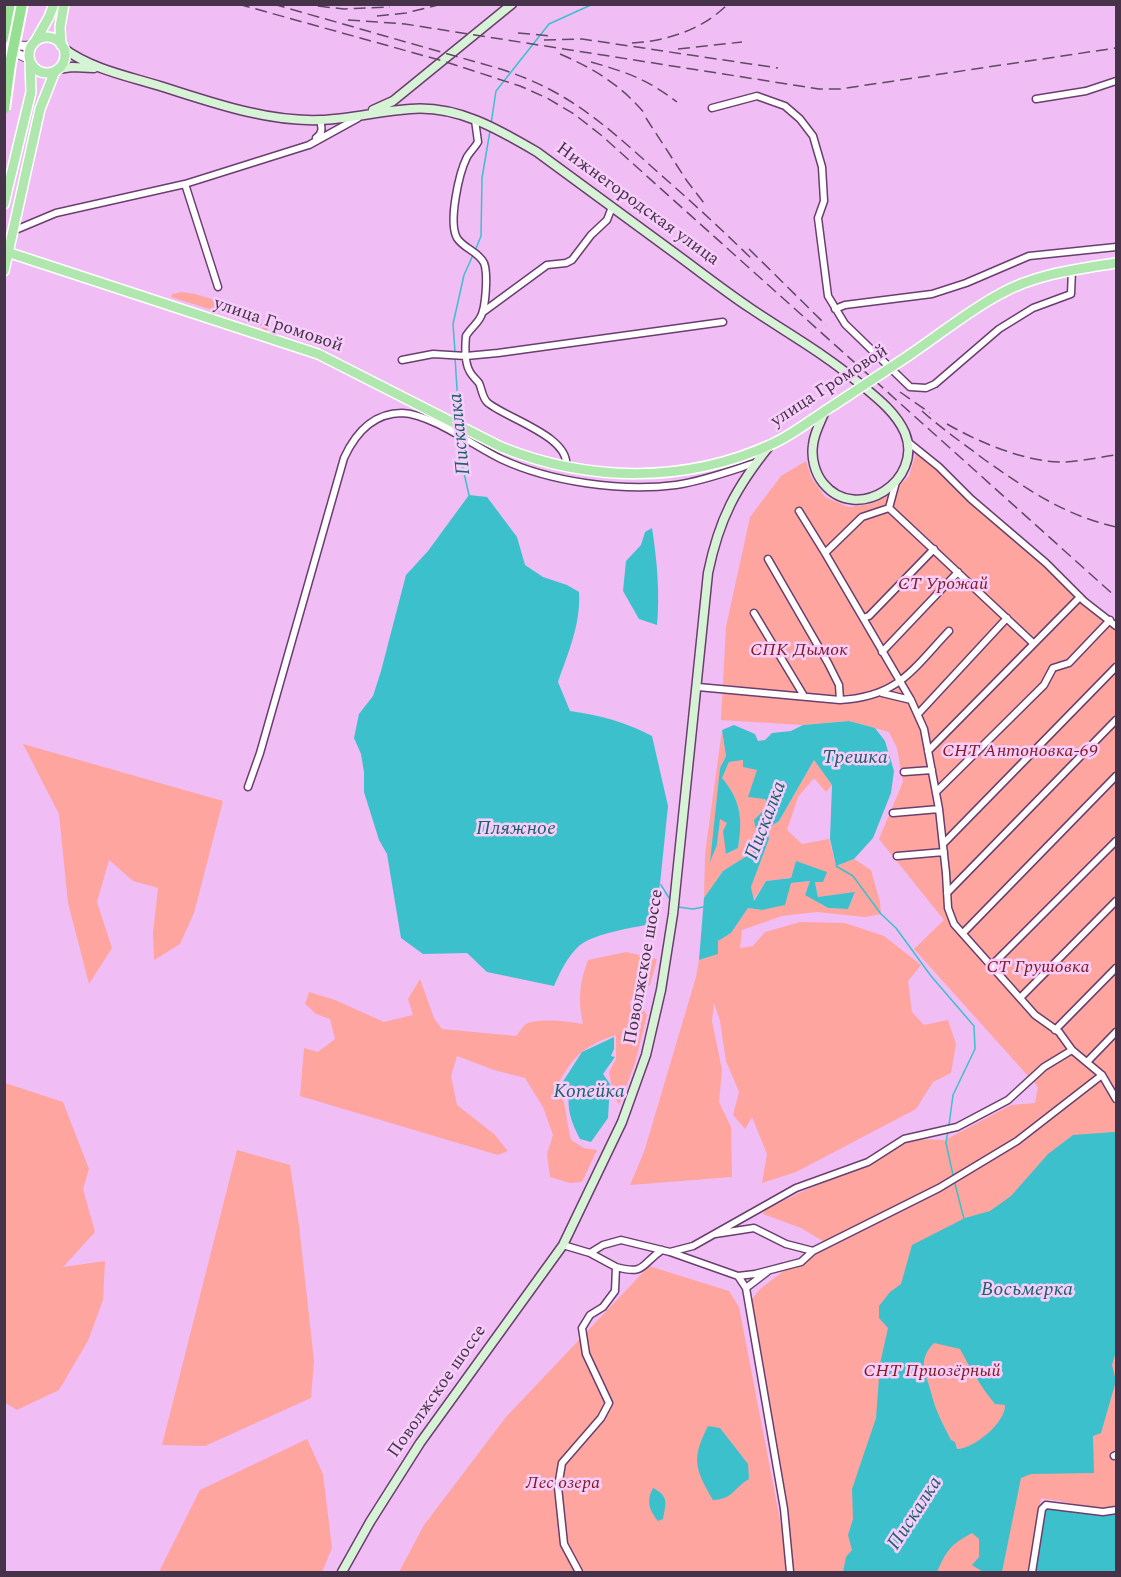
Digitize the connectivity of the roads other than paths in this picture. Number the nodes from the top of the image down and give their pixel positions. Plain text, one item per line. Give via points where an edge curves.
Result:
1 (12, 4) edge
2 (22, 4) edge
3 (54, 4) edge
4 (64, 4) edge
5 (512, 4) edge
6 (4, 38) edge
7 (33, 43) junction
8 (4, 46) edge
9 (62, 47) junction
10 (29, 61) junction
11 (100, 68) junction
12 (57, 70) junction
13 (1116, 81) edge
14 (1036, 99) dead end
15 (712, 108) dead end
16 (4, 109) edge
17 (367, 113) junction
18 (320, 120) junction
19 (475, 120) junction
20 (309, 145) junction
21 (185, 184) junction
22 (6, 192) edge
23 (4, 204) edge
24 (612, 207) junction
25 (13, 231) junction
26 (1116, 247) edge
27 (7, 251) edge
28 (1116, 263) edge
29 (4, 270) edge
30 (1072, 270) junction
31 (218, 287) dead end
32 (835, 309) junction
33 (483, 312) junction
34 (723, 322) dead end
35 (466, 356) junction
36 (402, 360) dead end
37 (830, 408) junction
38 (908, 442) junction
39 (771, 444) junction
40 (755, 463) junction
41 (566, 467) junction
42 (896, 481) junction
43 (889, 507) junction
44 (799, 511) dead end
45 (934, 549) junction
46 (825, 553) junction
47 (768, 559) dead end
48 (958, 572) junction
49 (1080, 597) junction
50 (754, 613) dead end
51 (863, 618) junction
52 (1007, 618) junction
53 (1110, 620) junction
54 (1116, 626) edge
55 (950, 631) dead end
56 (1034, 643) junction
57 (882, 652) junction
58 (1116, 667) edge
59 (900, 683) junction
60 (698, 687) junction
61 (881, 693) junction
62 (804, 696) junction
63 (840, 700) junction
64 (911, 700) junction
65 (918, 714) junction
66 (1116, 720) edge
67 (928, 751) junction
68 (932, 770) junction
69 (904, 772) dead end
70 (1116, 776) edge
71 (248, 787) dead end
72 (936, 792) junction
73 (939, 809) junction
74 (893, 813) dead end
75 (1116, 841) edge
76 (943, 844) junction
77 (944, 852) junction
78 (897, 856) dead end
79 (947, 893) junction
80 (1116, 901) edge
81 (963, 933) junction
82 (991, 966) junction
83 (1116, 968) edge
84 (1020, 998) junction
85 (1055, 1030) junction
86 (1116, 1032) edge
87 (1072, 1050) junction
88 (1087, 1062) junction
89 (1102, 1075) junction
90 (1116, 1097) edge
91 (711, 1235) junction
92 (563, 1245) junction
93 (662, 1250) junction
94 (813, 1251) junction
95 (670, 1252) junction
96 (590, 1253) junction
97 (616, 1267) junction
98 (772, 1269) junction
99 (738, 1276) junction
100 (746, 1288) junction
101 (1116, 1510) edge
102 (342, 1572) edge
103 (579, 1572) edge
104 (790, 1572) edge
105 (1032, 1572) edge

1 - 6 highway
2 - 16 highway, bridge
3 - 7 main road
4 - 9 main road
5 - 17 main road via 393,101
7 - 8 street
7 - 9 main road via 49,38
7 - 10 main road
8 - 10 street
9 - 11 main road, Нижнегородская улица
9 - 12 main road via 64,59
10 - 12 main road via 41,72
10 - 22 main road via 31,92
11 - 12 main road, Нижнегородская улица
11 - 18 main road, Нижнегородская улица via 281,119
12 - 25 main road via 40,109
13 - 14 street via 1086,91
15 - 32 street via 757,96 785,106 813,136 824,190 818,219 828,296
17 - 18 main road, Нижнегородская улица
17 - 19 main road, Нижнегородская улица via 436,109
17 - 20 street
18 - 20 street via 320,135
19 - 24 main road, Нижнегородская улица via 537,152
19 - 33 street via 478,142 467,157 452,222 462,244 484,264
20 - 21 street
21 - 25 street via 56,213
21 - 31 street
22 - 23 main road
24 - 33 street via 607,220 572,260 547,265
24 - 38 main road, Нижнегородская улица via 749,308 848,373 886,405
25 - 27 main road
26 - 32 street via 1029,256 932,294
27 - 29 main road
27 - 41 main road, улица Громовой via 318,354 501,447
28 - 30 main road, улица Громовой
30 - 32 street via 1071,294 1033,308 999,329 926,388 910,387 844,324
30 - 37 main road, улица Громовой, bridge via 1001,293
33 - 35 street via 465,336
34 - 35 street
35 - 36 street via 433,354
35 - 41 street via 469,371 487,403 550,439 566,457
37 - 39 main road, улица Громовой
37 - 42 main road via 812,446 817,476 827,488 838,497 865,500 881,494
38 - 42 main road via 906,466
38 - 49 street
39 - 40 main road, Поволжское шоссе
39 - 41 main road, улица Громовой via 689,470 614,474
40 - 60 main road, Поволжское шоссе via 728,508 715,540 708,573
40 - 71 street via 676,485 613,485 550,476 518,466 414,415 391,414 362,428 344,458
42 - 43 street
43 - 45 street
43 - 46 street via 862,517
44 - 46 street
45 - 48 street
45 - 51 street via 870,616
46 - 51 street
47 - 63 street via 828,663 839,685
48 - 52 street
48 - 57 street
49 - 53 street
49 - 56 street
50 - 62 street
51 - 57 street
52 - 56 street
52 - 65 street
53 - 54 street
53 - 72 street via 1069,663 1053,668 1044,685
55 - 59 street
56 - 67 street
57 - 59 street
58 - 76 street
59 - 61 street
59 - 64 street
60 - 62 street
60 - 92 main road, Поволжское шоссе via 674,914 646,1054 622,1122
61 - 63 street
61 - 64 street
62 - 63 street
64 - 65 street
65 - 67 street
66 - 79 street
67 - 68 street
68 - 69 street
68 - 72 street
70 - 81 street
72 - 73 street
73 - 74 street
73 - 76 street
75 - 82 street
76 - 77 street
77 - 78 street
77 - 79 street
79 - 81 street via 954,924
80 - 84 street
81 - 82 street
82 - 84 street
83 - 85 street
84 - 85 street
85 - 87 street
86 - 88 street
87 - 88 street
87 - 91 street via 1044,1067 1008,1100 957,1127 904,1139 868,1162 796,1188
88 - 89 street
89 - 90 street
89 - 94 street via 1017,1141 939,1188
91 - 94 street via 754,1228 786,1244
91 - 95 street via 693,1246
92 - 96 street
92 - 102 main road, Поволжское шоссе via 420,1443
93 - 95 street
93 - 96 street via 621,1240
93 - 97 street via 638,1270
94 - 98 street via 801,1262
95 - 99 street
96 - 97 street
97 - 103 street via 615,1291 582,1328 586,1354 609,1403 562,1463 558,1487 564,1544
98 - 99 street
98 - 100 street
99 - 100 street
100 - 104 street via 784,1509
101 - 105 street via 1046,1505 1042,1509

